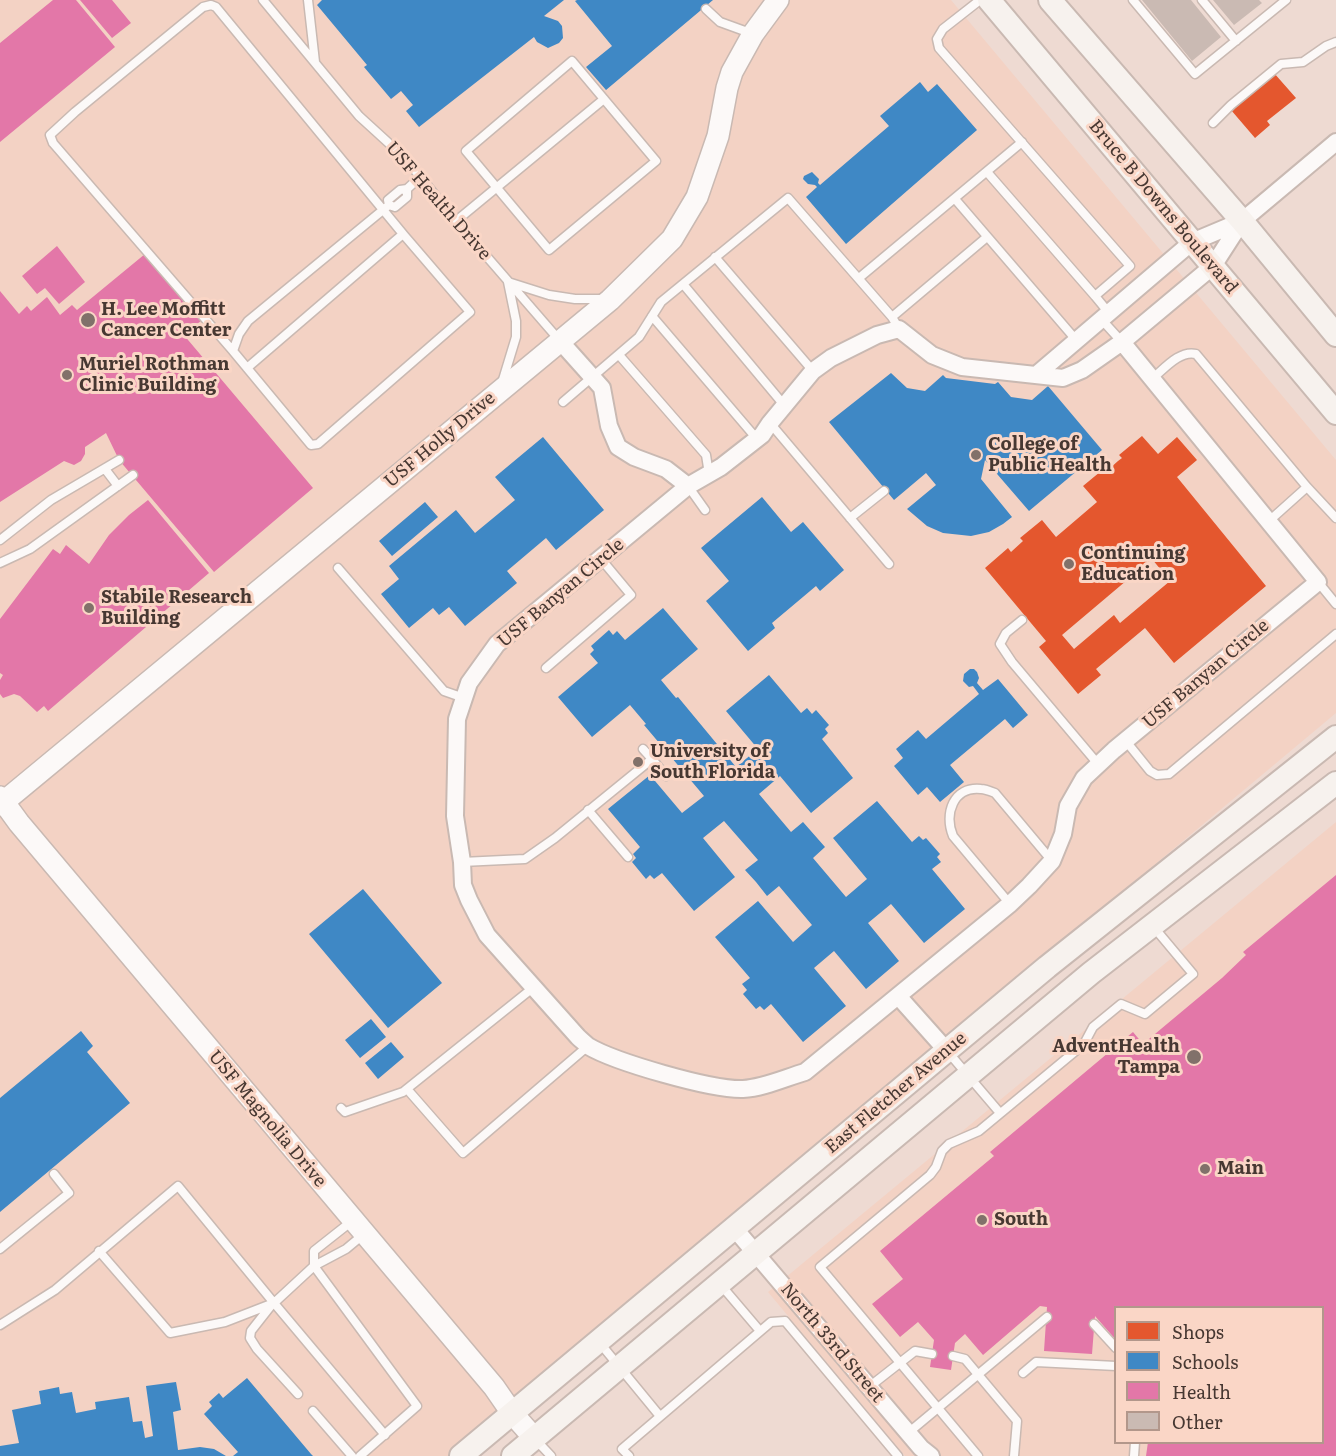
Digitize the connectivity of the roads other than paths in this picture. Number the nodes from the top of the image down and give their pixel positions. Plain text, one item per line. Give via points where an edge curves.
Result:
1 (263, 0) edge
2 (309, 0) edge
3 (778, 0) edge
4 (980, 0) edge
5 (989, 0) edge
6 (1050, 0) edge
7 (1133, 0) edge
8 (1202, 0) edge
9 (1286, 0) edge
10 (1276, 3) edge
11 (706, 9) dead end
12 (753, 34) junction
13 (1236, 41) junction
14 (1336, 42) edge
15 (315, 63) junction
16 (604, 99) junction
17 (1213, 123) dead end
18 (1022, 142) junction
19 (1336, 142) edge
20 (987, 172) junction
21 (420, 177) junction
22 (496, 188) junction
23 (955, 199) junction
24 (386, 207) junction
25 (456, 221) junction
26 (1242, 221) junction
27 (403, 234) junction
28 (987, 237) junction
29 (1192, 242) junction
30 (715, 257) junction
31 (1213, 266) junction
32 (859, 278) junction
33 (508, 282) junction
34 (683, 284) junction
35 (1095, 296) junction
36 (610, 300) junction
37 (652, 316) junction
38 (1106, 316) junction
39 (896, 323) junction
40 (1336, 335) edge
41 (560, 341) junction
42 (1077, 341) junction
43 (1122, 342) junction
44 (233, 351) junction
45 (619, 355) junction
46 (248, 368) junction
47 (813, 371) junction
48 (1036, 375) junction
49 (593, 377) junction
50 (1153, 378) junction
51 (500, 390) junction
52 (563, 402) dead end
53 (784, 405) junction
54 (1336, 413) edge
55 (770, 423) junction
56 (757, 439) junction
57 (119, 460) dead end
58 (105, 469) junction
59 (709, 474) junction
60 (133, 475) dead end
61 (118, 486) junction
62 (688, 486) junction
63 (1307, 487) junction
64 (884, 491) dead end
65 (705, 510) dead end
66 (850, 518) junction
67 (1336, 518) edge
68 (1269, 521) junction
69 (0, 540) edge
70 (601, 559) junction
71 (0, 563) edge
72 (889, 564) dead end
73 (338, 568) dead end
74 (1318, 582) junction
75 (1336, 604) edge
76 (1022, 620) dead end
77 (1336, 634) edge
78 (546, 668) dead end
79 (464, 698) junction
80 (1336, 737) edge
81 (1125, 740) junction
82 (643, 749) dead end
83 (652, 759) junction
84 (1098, 764) junction
85 (666, 776) dead end
86 (1336, 783) edge
87 (1, 802) edge
88 (588, 810) junction
89 (628, 857) dead end
90 (1052, 861) junction
91 (462, 862) junction
92 (1010, 904) junction
93 (1152, 925) junction
94 (534, 987) junction
95 (898, 996) junction
96 (588, 1046) junction
97 (947, 1051) junction
98 (968, 1076) junction
99 (406, 1089) junction
100 (340, 1108) dead end
101 (1000, 1113) junction
102 (54, 1174) dead end
103 (358, 1228) junction
104 (735, 1229) junction
105 (0, 1249) edge
106 (99, 1251) junction
107 (756, 1253) junction
108 (314, 1266) junction
109 (720, 1284) junction
110 (274, 1303) junction
111 (1047, 1317) dead end
112 (1094, 1324) dead end
113 (0, 1325) edge
114 (760, 1331) junction
115 (599, 1341) junction
116 (1114, 1346) edge
117 (932, 1354) dead end
118 (953, 1356) dead end
119 (900, 1363) junction
120 (1114, 1366) edge
121 (620, 1367) junction
122 (1023, 1373) dead end
123 (979, 1375) junction
124 (869, 1388) junction
125 (298, 1394) dead end
126 (938, 1408) junction
127 (313, 1411) dead end
128 (512, 1413) junction
129 (659, 1416) junction
130 (908, 1433) junction
131 (385, 1435) junction
132 (535, 1439) junction
133 (352, 1456) edge
134 (360, 1456) edge
135 (461, 1456) edge
136 (513, 1456) edge
137 (550, 1456) edge
138 (629, 1456) edge
139 (898, 1456) edge
140 (931, 1456) edge
141 (978, 1456) edge
142 (1014, 1456) edge

1 - 15 lane, USF Health Drive
2 - 15 lane
3 - 12 street, USF Holly Drive
4 - 18 lane via 944,28 937,39 939,48
5 - 29 main road, Bruce B Downs Boulevard
6 - 26 main road
7 - 13 lane via 1195,74
8 - 13 lane
9 - 10 lane
10 - 13 lane
11 - 12 lane via 720,22
12 - 36 street, USF Holly Drive via 732,72 718,136 697,197 672,239
14 - 17 lane via 1303,62 1281,64
15 - 21 lane, USF Health Drive via 359,116
16 - 22 lane
16 - 22 lane via 572,61 466,151
16 - 22 lane via 656,161 549,250
18 - 20 lane
18 - 35 lane via 1130,266
19 - 26 street
20 - 23 lane
20 - 35 lane
21 - 24 lane via 395,207
21 - 25 lane, USF Health Drive
22 - 25 lane
23 - 28 lane
23 - 32 lane
24 - 27 lane
24 - 44 lane via 248,321
24 - 44 lane via 211,5 203,7 50,135
25 - 33 lane, USF Health Drive
26 - 29 street
26 - 31 street
26 - 40 main road
27 - 46 lane
27 - 46 lane via 470,312 318,444 311,445
28 - 39 lane
28 - 42 lane
29 - 31 main road, Bruce B Downs Boulevard
29 - 38 street
30 - 32 lane via 788,198
30 - 34 lane
30 - 47 lane
31 - 43 street
31 - 54 main road, Bruce B Downs Boulevard
32 - 39 lane
33 - 36 lane via 549,295
33 - 41 lane, USF Health Drive
33 - 51 lane via 516,337
34 - 37 lane via 660,302
34 - 53 lane
35 - 38 lane
36 - 41 street, USF Holly Drive
37 - 45 lane via 639,337
37 - 56 lane
38 - 42 street
38 - 43 lane
39 - 47 street, USF Banyan Circle
39 - 48 street via 932,355 962,367
41 - 49 street
41 - 51 street, USF Holly Drive
42 - 48 street
43 - 48 street via 1086,374 1063,378
43 - 50 street
44 - 46 lane
45 - 49 lane
45 - 59 lane via 706,455
47 - 53 street, USF Banyan Circle
49 - 52 lane
49 - 62 street via 602,388 609,426 618,447 666,469
50 - 63 lane via 1181,355 1196,354
50 - 68 street
51 - 87 street, USF Holly Drive
53 - 55 street, USF Banyan Circle
55 - 56 street, USF Banyan Circle
55 - 66 lane
56 - 59 street, USF Banyan Circle
57 - 58 lane
58 - 61 lane
58 - 69 lane via 51,500
59 - 62 street, USF Banyan Circle
60 - 61 lane
61 - 71 lane via 30,549
62 - 65 lane
62 - 70 street, USF Banyan Circle
63 - 67 lane
63 - 68 lane
64 - 66 lane
66 - 72 lane
68 - 74 street
70 - 78 lane via 631,595
70 - 79 street, USF Banyan Circle via 497,644 469,684
73 - 79 lane via 444,691
74 - 75 lane
74 - 81 street, USF Banyan Circle
76 - 84 lane via 999,644
77 - 81 lane via 1169,774 1150,771
79 - 91 street, USF Banyan Circle via 457,719 455,775 455,816
80 - 97 main road, East Fletcher Avenue
81 - 84 street, USF Banyan Circle
82 - 83 lane
83 - 85 lane
83 - 88 lane
84 - 90 street, USF Banyan Circle via 1084,778 1068,806 1063,834
86 - 93 main road, East Fletcher Avenue
87 - 103 street, USF Magnolia Drive
88 - 89 lane
88 - 91 lane via 525,858
90 - 92 street, USF Banyan Circle
90 - 92 lane via 994,793 966,790 954,801 948,824 953,836
91 - 94 street, USF Banyan Circle via 463,885 475,914 487,934
92 - 95 street, USF Banyan Circle
93 - 98 main road, East Fletcher Avenue
93 - 101 lane via 1193,974 1145,1014 1121,1004 1093,1027 1084,1044
94 - 96 street, USF Banyan Circle
94 - 99 lane
95 - 96 street, USF Banyan Circle via 804,1072 744,1089 710,1086
95 - 97 street
96 - 99 lane via 463,1153
97 - 98 lane
97 - 104 main road, East Fletcher Avenue
98 - 101 lane
98 - 107 main road, East Fletcher Avenue
99 - 100 lane via 345,1112
101 - 119 lane via 979,1131 949,1144 930,1175 820,1267
102 - 105 lane via 69,1193
103 - 108 lane via 346,1249
103 - 108 lane via 314,1251
103 - 128 street, USF Magnolia Drive
104 - 107 street, North 33rd Street
104 - 115 main road, East Fletcher Avenue
106 - 110 lane via 170,1333 225,1322
106 - 110 lane via 178,1186
106 - 113 lane via 55,1290
107 - 109 main road, East Fletcher Avenue
107 - 124 street, North 33rd Street
108 - 110 lane
108 - 131 lane via 417,1406
109 - 114 lane
109 - 121 main road, East Fletcher Avenue
110 - 125 lane via 251,1331 250,1338
110 - 131 lane
111 - 123 lane
112 - 116 lane
114 - 129 lane
114 - 139 lane via 771,1322 785,1321
115 - 121 lane
115 - 128 main road, East Fletcher Avenue
117 - 119 lane via 915,1351
118 - 123 lane via 965,1359
119 - 124 lane
119 - 126 lane
120 - 122 lane via 1036,1362
121 - 129 lane
121 - 132 main road, East Fletcher Avenue
123 - 126 lane
123 - 142 lane via 1017,1420
124 - 130 street, North 33rd Street
126 - 130 lane
126 - 141 lane
127 - 133 lane
128 - 132 street, USF Magnolia Drive
128 - 135 main road, East Fletcher Avenue
129 - 138 lane via 622,1449
130 - 140 street, North 33rd Street
131 - 134 lane
132 - 136 main road, East Fletcher Avenue
132 - 137 lane

